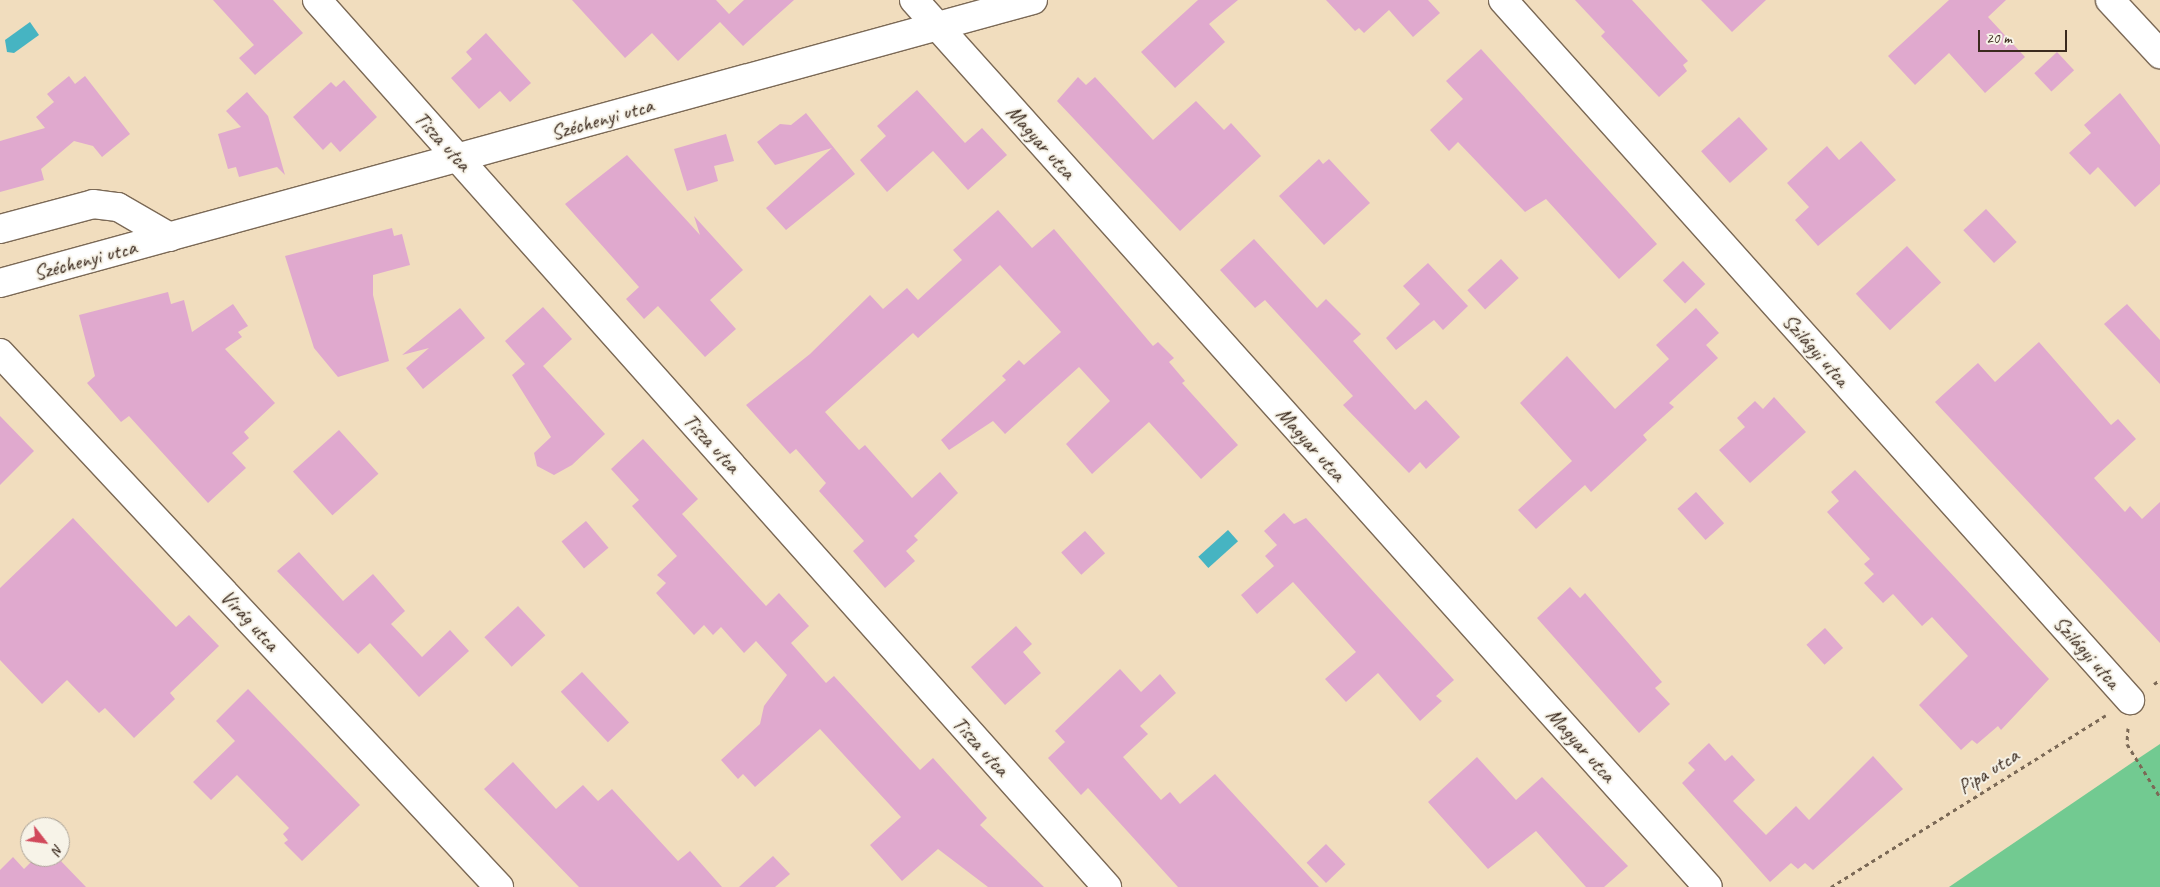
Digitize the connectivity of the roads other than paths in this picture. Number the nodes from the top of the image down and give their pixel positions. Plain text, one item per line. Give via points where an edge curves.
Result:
1 (317, 0) edge
2 (914, 0) edge
3 (1033, 0) edge
4 (1503, 0) edge
5 (2110, 0) edge
6 (937, 26) junction
7 (2160, 54) edge
8 (459, 159) junction
9 (0, 229) edge
10 (170, 237) junction
11 (0, 283) edge
12 (0, 353) edge
13 (2130, 700) road end
14 (499, 887) edge
15 (1107, 887) edge
16 (1708, 887) edge

1 - 8 street, Tisza utca
2 - 6 street, Magyar utca
3 - 6 street, Széchenyi utca
4 - 13 street, Szilágyi utca
5 - 7 street
6 - 8 street, Széchenyi utca
6 - 16 street, Magyar utca
8 - 10 street, Széchenyi utca
8 - 15 street, Tisza utca
9 - 10 street, Széchenyi utca via 93,204 118,207
10 - 11 street, Széchenyi utca
12 - 14 street, Virág utca

